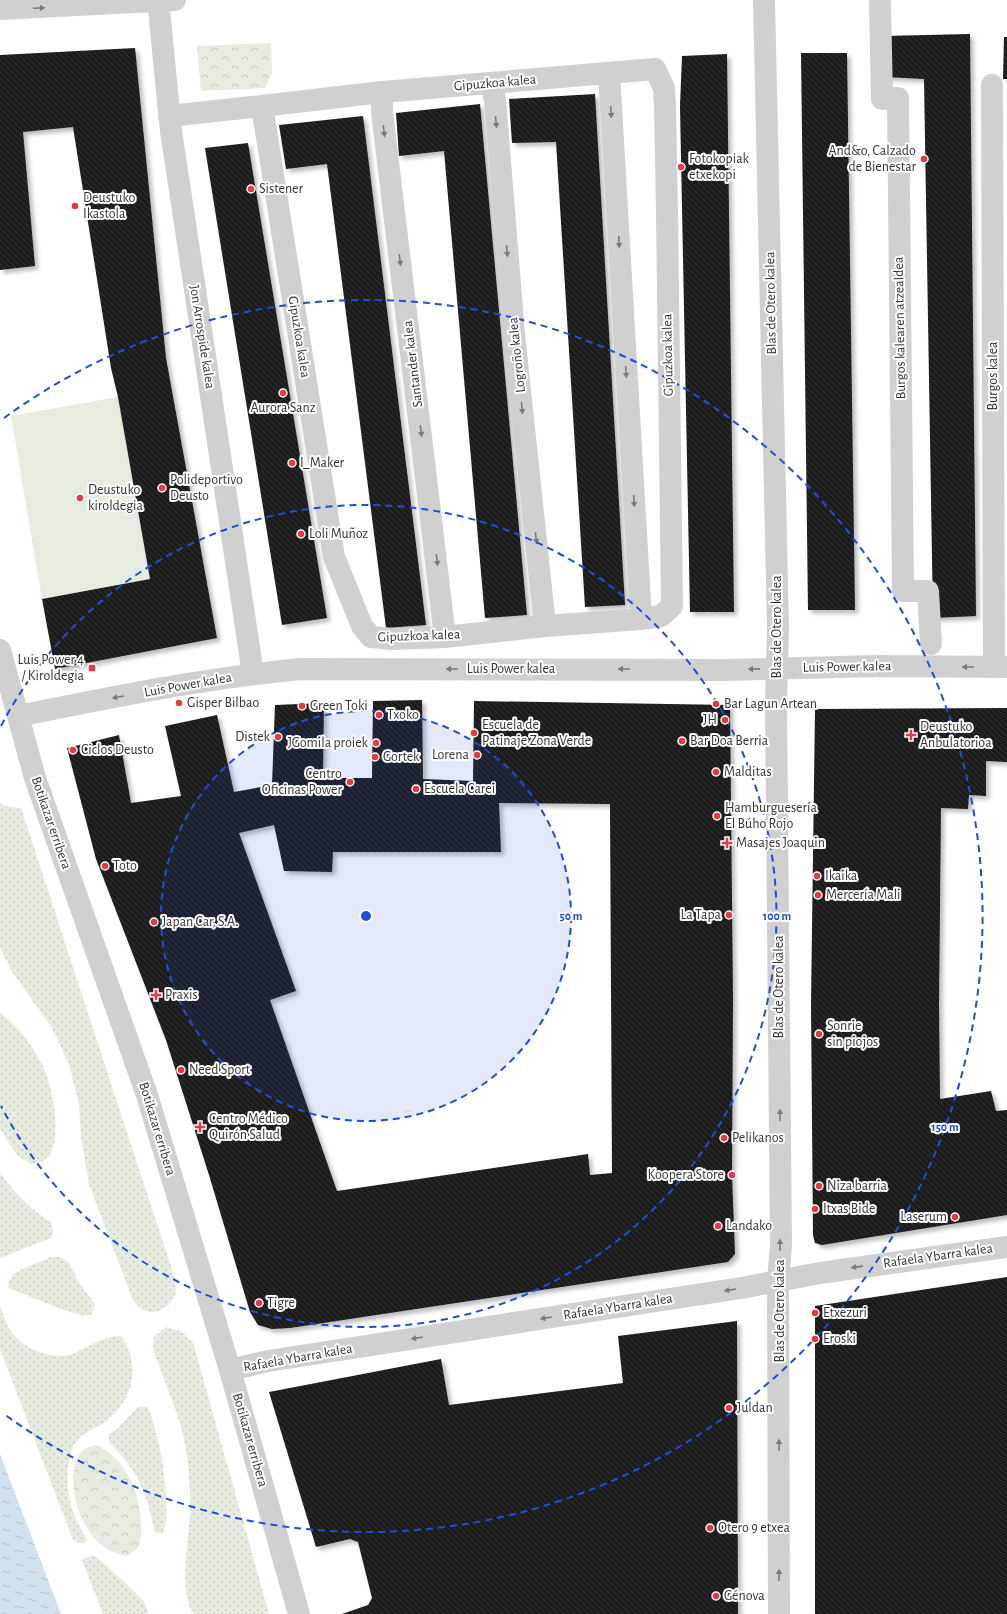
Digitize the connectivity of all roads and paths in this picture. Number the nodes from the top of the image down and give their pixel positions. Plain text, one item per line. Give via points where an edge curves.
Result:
1 (158, 0) edge
2 (175, 0) edge
3 (764, 0) edge
4 (880, 3) dead end
5 (0, 9) edge
6 (609, 73) junction
7 (492, 83) junction
8 (992, 85) dead end
9 (382, 92) junction
10 (262, 106) junction
11 (169, 116) junction
12 (641, 620) junction
13 (545, 626) junction
14 (445, 637) junction
15 (931, 644) dead end
16 (0, 650) edge
17 (1001, 667) edge
18 (777, 669) junction
19 (252, 674) junction
20 (18, 716) junction
21 (1007, 1247) edge
22 (778, 1281) junction
23 (230, 1370) junction
24 (300, 1614) edge
25 (779, 1614) edge

1 - 2 street
5 -> 1 street
1 - 11 street, Jon Arrospide kalea
3 - 18 street, Blas de Otero kalea
4 - 15 street, Burgos kalearen atzealdea via 882,99 898,98 903,591 928,591
6 - 7 street, Gipuzkoa kalea
6 -> 12 street
6 - 12 street, Gipuzkoa kalea via 655,69 664,88 668,213 672,606 662,616
7 - 9 street, Gipuzkoa kalea
7 -> 13 street, Logroño kalea via 514,334
8 - 17 street, Burgos kalea
9 - 10 street, Gipuzkoa kalea
9 -> 14 street, Santander kalea via 382,112
10 - 11 street
10 - 14 street, Gipuzkoa kalea via 334,557 362,626 371,637 392,640
11 - 19 street, Jon Arrospide kalea
12 - 13 street, Gipuzkoa kalea
13 - 14 street, Gipuzkoa kalea
16 - 20 street, Botikazar erribera
17 -> 18 street, Luis Power kalea via 876,666
18 -> 19 street, Luis Power kalea via 301,669
22 -> 18 street, Blas de Otero kalea via 781,1238
19 -> 20 street, Luis Power kalea
20 - 23 street, Botikazar erribera via 34,778 147,1095
21 -> 22 street, Rafaela Ybarra kalea via 820,1272
22 -> 23 street, Rafaela Ybarra kalea via 268,1361
25 -> 22 street, Blas de Otero kalea
23 - 24 street, Botikazar erribera

